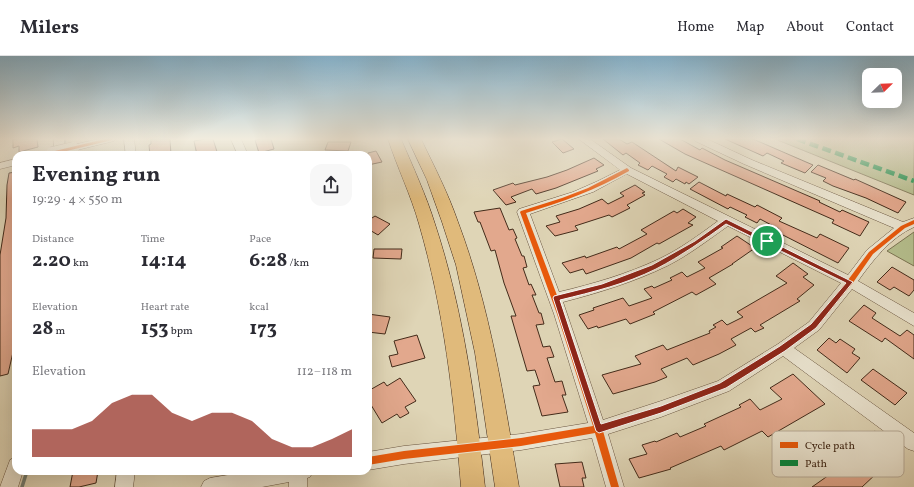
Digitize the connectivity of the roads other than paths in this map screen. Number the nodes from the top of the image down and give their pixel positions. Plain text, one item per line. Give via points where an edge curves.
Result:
1 (403, 159) edge
2 (423, 159) edge
3 (612, 159) edge
4 (742, 159) edge
5 (12, 163) edge
6 (0, 166) edge
7 (627, 170) junction
8 (726, 221) junction
9 (908, 225) edge
10 (850, 282) junction
11 (556, 298) junction
12 (914, 320) edge
13 (782, 348) junction
14 (599, 429) junction
15 (898, 431) edge
16 (904, 436) edge
17 (914, 443) edge
18 (485, 446) junction
19 (372, 460) edge
20 (13, 475) edge
21 (126, 475) edge
22 (300, 475) edge
23 (9, 487) edge
24 (124, 487) edge
25 (210, 487) edge
26 (473, 487) edge
27 (507, 487) edge
28 (614, 487) edge

1 - 18 main road via 422,207 442,275 455,339
2 - 18 main road via 464,267 481,334
3 - 7 street
4 - 9 street
5 - 6 street
7 - 8 street
7 - 11 street via 607,183 578,195 523,212
8 - 10 street
8 - 11 street via 697,242 654,267 603,286
9 - 10 street via 871,253
10 - 12 street
10 - 13 street via 814,326
11 - 14 street
13 - 14 street via 723,386
13 - 15 street
14 - 18 street
14 - 28 street
16 - 17 street
18 - 19 street
18 - 26 main road
18 - 27 main road
20 - 23 street
21 - 24 street
22 - 25 street

